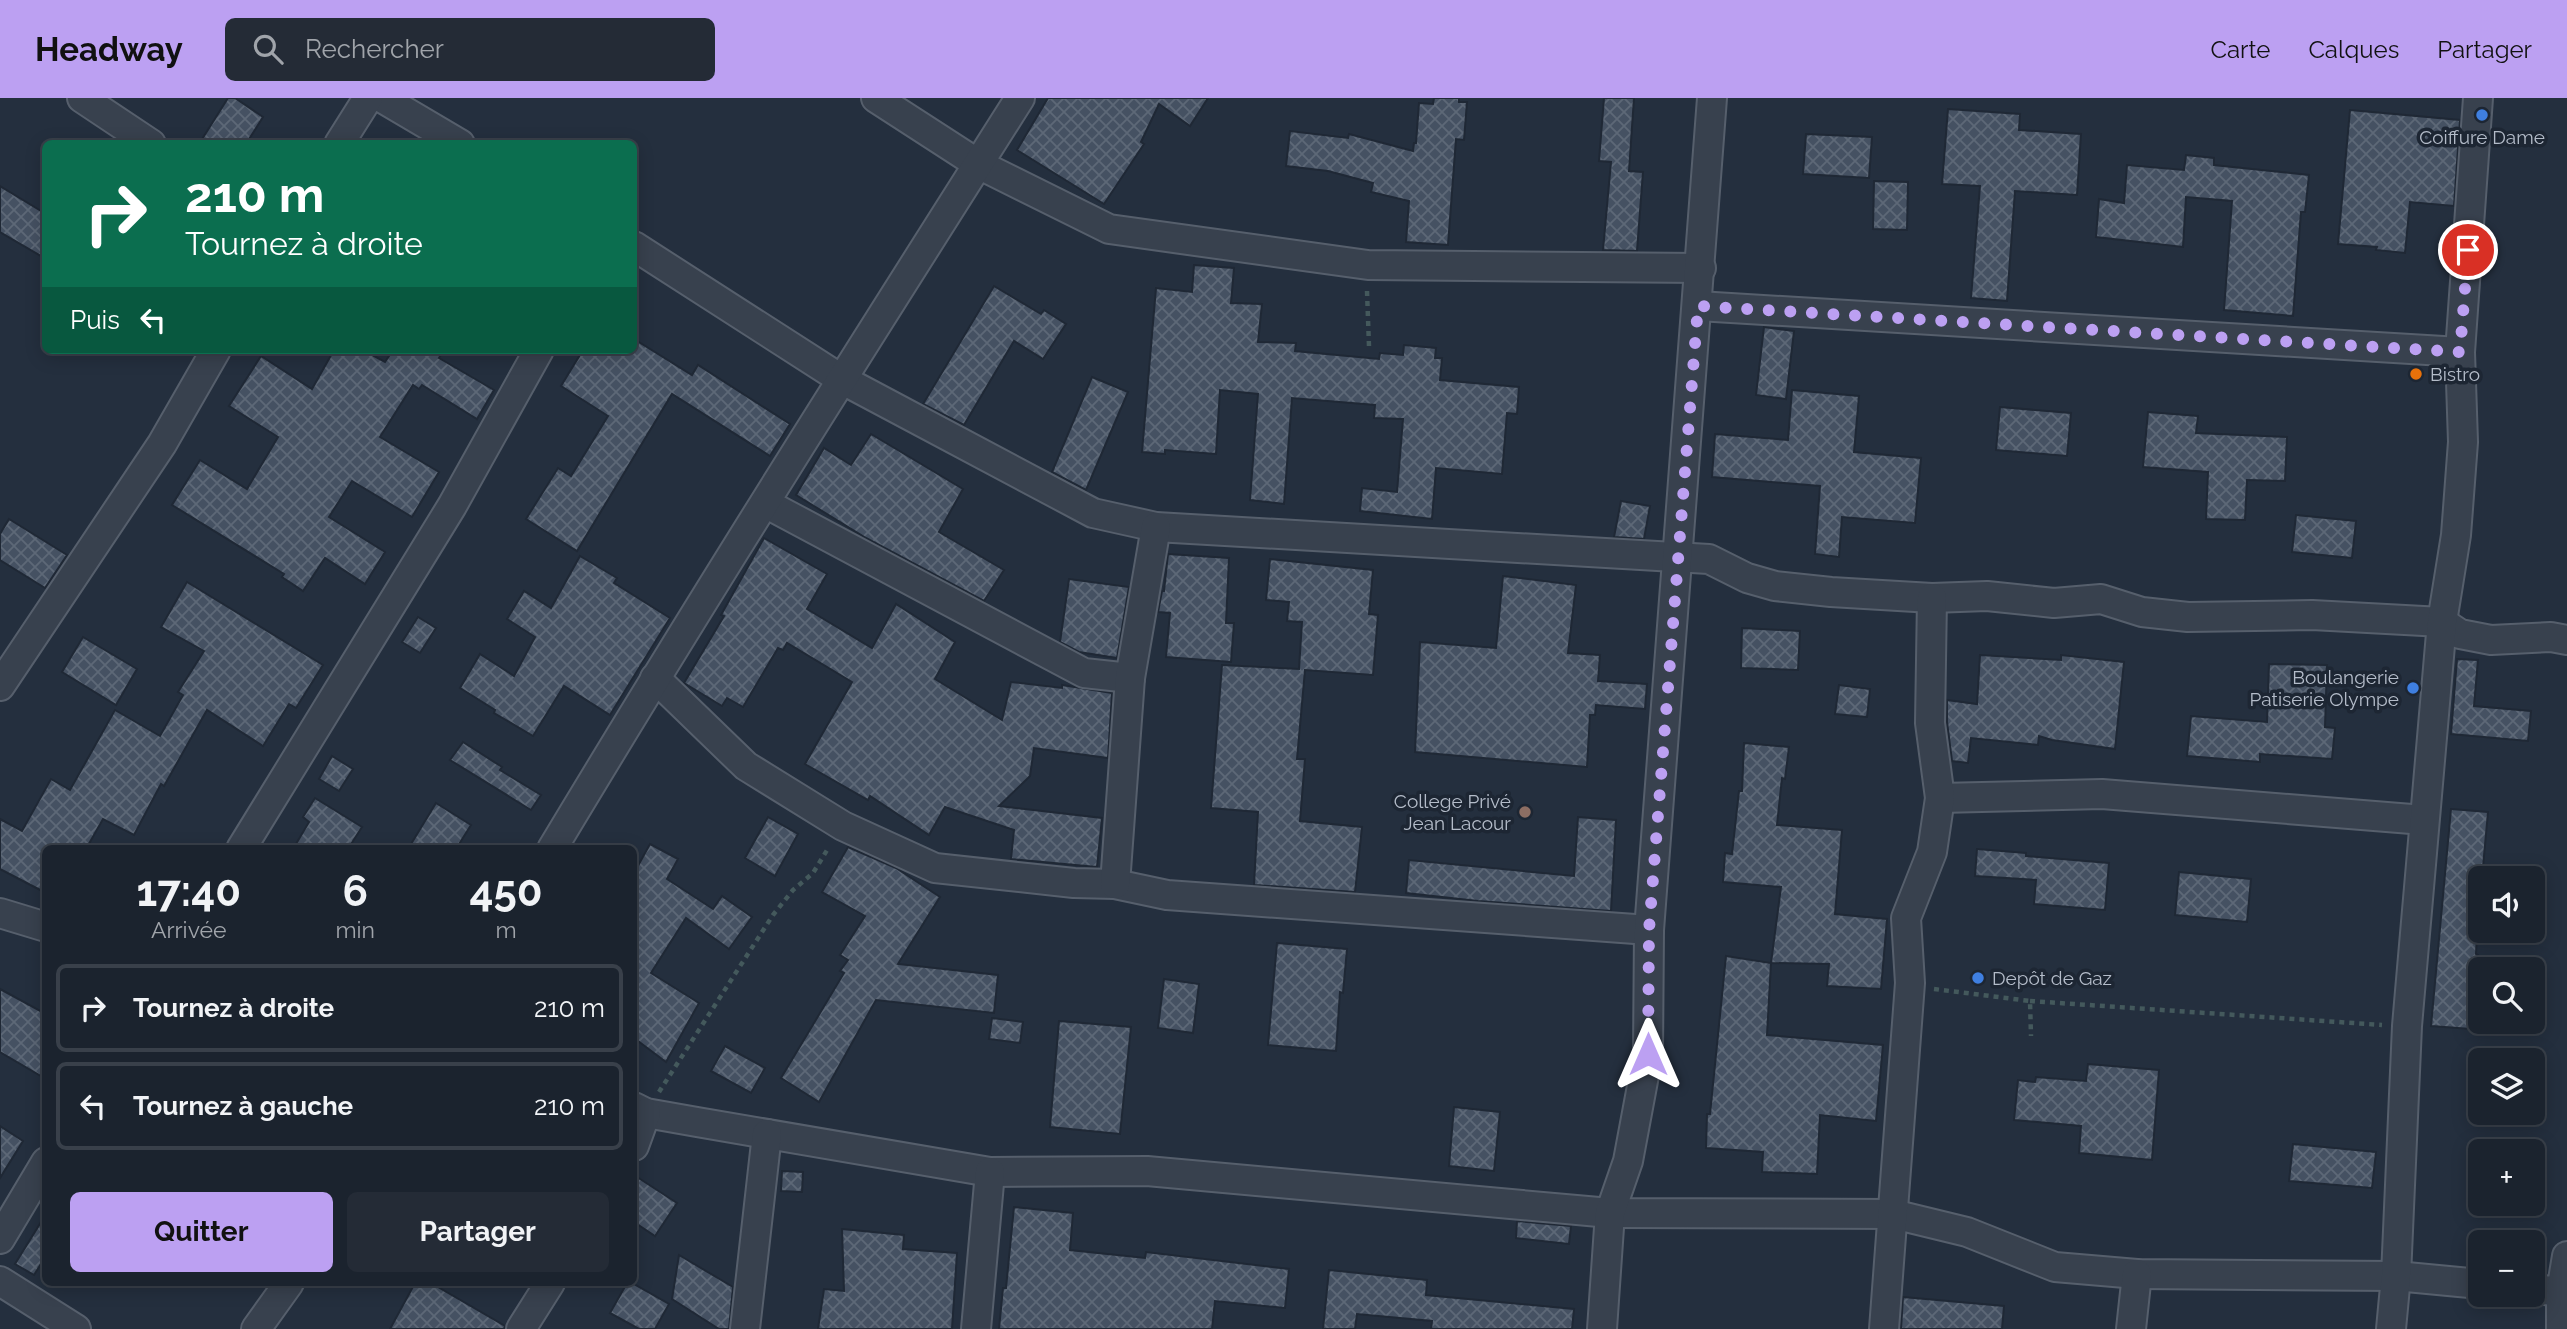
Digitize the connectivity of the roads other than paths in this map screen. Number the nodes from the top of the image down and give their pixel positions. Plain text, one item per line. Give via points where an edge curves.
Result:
1 (82, 98) edge
2 (368, 98) edge
3 (382, 98) edge
4 (876, 98) edge
5 (1020, 98) edge
6 (1712, 98) edge
7 (2478, 98) edge
8 (145, 140) edge
9 (342, 140) edge
10 (453, 140) edge
11 (978, 164) junction
12 (637, 248) edge
13 (1701, 268) junction
14 (1698, 306) junction
15 (2460, 352) junction
16 (214, 354) edge
17 (537, 354) edge
18 (841, 379) junction
19 (765, 503) junction
20 (1156, 527) junction
21 (1678, 557) junction
22 (1932, 598) junction
23 (2442, 622) junction
24 (2567, 640) edge
25 (655, 677) junction
26 (1130, 678) junction
27 (0, 686) edge
28 (1940, 798) junction
29 (2424, 820) junction
30 (243, 845) edge
31 (554, 845) edge
32 (1115, 884) junction
33 (0, 913) edge
34 (42, 926) edge
35 (1649, 930) junction
36 (640, 1110) edge
37 (637, 1128) edge
38 (767, 1133) junction
39 (42, 1169) edge
40 (990, 1172) junction
41 (1610, 1213) junction
42 (1894, 1214) junction
43 (0, 1239) edge
44 (2567, 1256) edge
45 (2137, 1274) junction
46 (2396, 1276) junction
47 (0, 1281) edge
48 (2468, 1283) edge
49 (287, 1286) edge
50 (548, 1286) edge
51 (2545, 1290) edge
52 (2564, 1292) edge
53 (76, 1329) edge
54 (256, 1329) edge
55 (522, 1329) edge
56 (745, 1329) edge
57 (976, 1329) edge
58 (1602, 1329) edge
59 (1884, 1329) edge
60 (2132, 1329) edge
61 (2390, 1329) edge
62 (2561, 1329) edge

1 - 8 street
2 - 9 street
3 - 10 street
4 - 11 street
5 - 11 street
6 - 13 street
7 - 15 street
11 - 13 street via 1109,229 1368,265
11 - 18 street
12 - 18 street
13 - 14 street
14 - 15 street
14 - 21 street
15 - 23 street via 2463,442 2456,535
16 - 27 street via 162,444
17 - 30 street via 452,506
18 - 19 street
18 - 20 street via 1093,513
19 - 25 street
19 - 26 street via 1084,673
20 - 21 street
20 - 26 street
21 - 22 street via 1709,559 1747,579 1775,586
21 - 35 street
22 - 23 street via 1987,596 2054,603 2101,599 2188,617 2312,615
22 - 28 street via 1930,723
23 - 24 street via 2460,634 2491,640
23 - 29 street
25 - 31 street
25 - 32 street via 746,766 843,826 935,868
26 - 32 street
28 - 29 street via 2102,794
28 - 42 street via 1932,852 1906,918 1910,983
29 - 46 street via 2407,1026
32 - 35 street via 1167,895
33 - 34 street
35 - 41 street via 1648,1054 1628,1161
36 - 37 street
36 - 38 street
38 - 40 street
38 - 56 street
39 - 43 street
40 - 41 street via 1147,1171
40 - 57 street
41 - 42 street
41 - 58 street
42 - 45 street via 1967,1232 2055,1267
42 - 59 street
44 - 52 street
45 - 46 street
45 - 60 street
46 - 48 street
46 - 61 street
47 - 53 street
49 - 54 street
50 - 55 street
51 - 52 street
52 - 62 street

